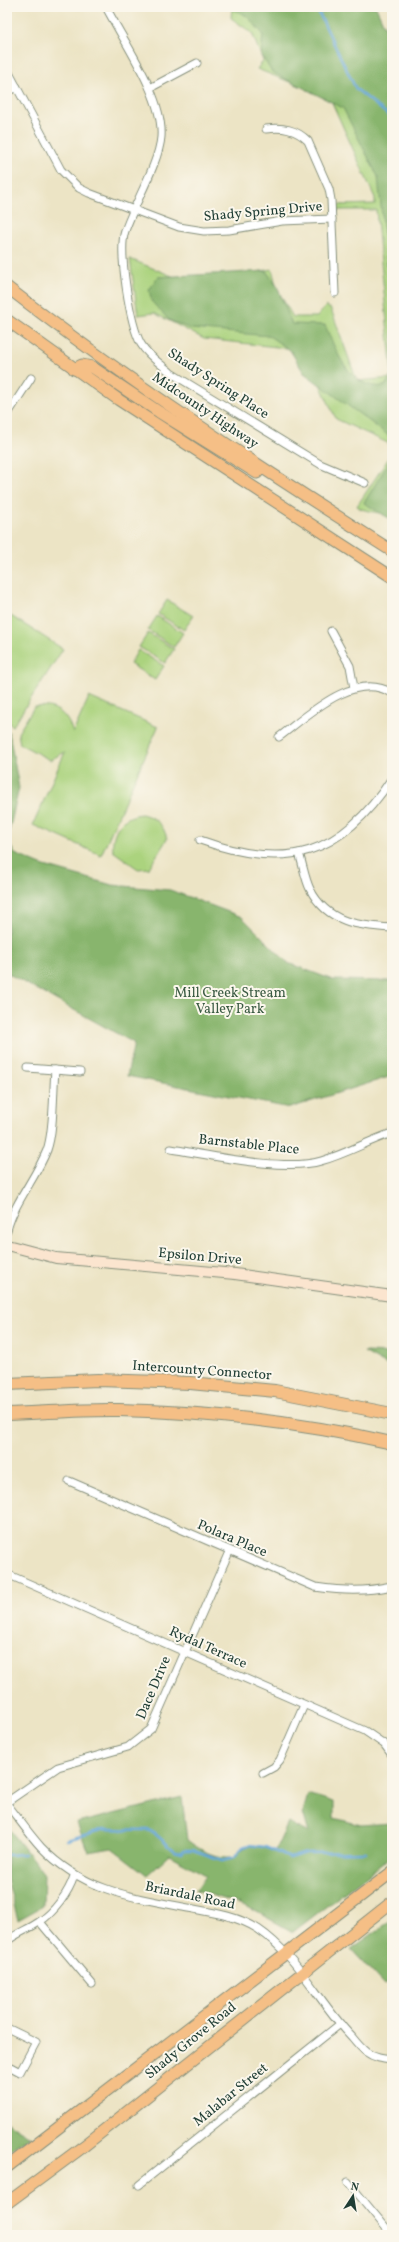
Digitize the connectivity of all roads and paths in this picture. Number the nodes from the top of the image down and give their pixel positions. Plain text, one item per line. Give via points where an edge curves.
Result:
1 (106, 7) edge
2 (197, 63) dead end
3 (7, 69) edge
4 (16, 87) junction
5 (150, 88) junction
6 (7, 92) edge
7 (266, 129) dead end
8 (134, 209) junction
9 (332, 219) junction
10 (7, 287) edge
11 (335, 293) dead end
12 (7, 320) edge
13 (74, 369) junction
14 (31, 378) dead end
15 (7, 415) edge
16 (365, 483) dead end
17 (294, 489) junction
18 (392, 551) edge
19 (392, 577) edge
20 (331, 631) dead end
21 (354, 688) junction
22 (392, 693) edge
23 (279, 737) dead end
24 (392, 778) edge
25 (200, 840) dead end
26 (299, 853) junction
27 (392, 928) edge
28 (28, 1068) dead end
29 (55, 1070) junction
30 (80, 1072) dead end
31 (392, 1133) edge
32 (171, 1149) dead end
33 (7, 1230) edge
34 (7, 1245) edge
35 (392, 1296) edge
36 (7, 1384) edge
37 (7, 1414) edge
38 (392, 1414) edge
39 (392, 1443) edge
40 (69, 1481) dead end
41 (229, 1552) junction
42 (7, 1574) edge
43 (392, 1586) edge
44 (183, 1652) junction
45 (304, 1705) junction
46 (392, 1755) edge
47 (263, 1773) dead end
48 (7, 1803) edge
49 (392, 1872) edge
50 (74, 1876) junction
51 (392, 1902) edge
52 (40, 1922) junction
53 (7, 1941) edge
54 (285, 1954) junction
55 (301, 1972) junction
56 (92, 1984) dead end
57 (340, 2024) junction
58 (7, 2028) edge
59 (392, 2060) edge
60 (7, 2065) edge
61 (7, 2167) edge
62 (348, 2182) dead end
63 (139, 2185) dead end
64 (7, 2203) edge
65 (392, 2235) edge

1 - 5 street, Shady Spring Place
2 - 5 street
3 - 4 street, Shady Spring Drive
4 - 6 street
4 - 8 street, Shady Spring Drive via 61,170 72,182 89,193
5 - 8 street, Shady Spring Place via 159,112 161,137
7 - 9 street via 287,129 308,141 329,189
8 - 9 street, Shady Spring Drive via 179,227 204,231 229,230 282,221
8 - 16 street, Shady Spring Place via 122,247 124,271 141,343 152,357 172,373 320,464
9 - 11 street
10 - 17 main road, Midcounty Highway via 133,380
12 - 13 main road
13 - 17 main road via 82,365 92,367 278,486
13 - 19 main road
14 - 15 street
17 - 18 main road, Midcounty Highway
20 - 21 street via 350,666
21 - 22 street via 376,688
21 - 23 street via 330,699
24 - 26 street via 361,819 341,836
25 - 26 street via 257,856
26 - 27 street via 310,889 322,907 348,923
28 - 29 street
29 - 30 street
29 - 33 street via 47,1149 16,1207
31 - 32 street, Barnstable Place via 322,1161 308,1164 274,1164
34 - 35 street, Epsilon Drive via 56,1258 235,1274
36 - 38 highway, Intercounty Connector via 98,1380 190,1383 275,1390
37 - 39 highway via 118,1410 230,1416 308,1426
40 - 41 street, Polara Place
41 - 43 street, Polara Place via 315,1587 346,1592
41 - 44 street, Dace Drive
42 - 44 street, Rydal Terrace
44 - 45 street, Rydal Terrace
44 - 48 street, Dace Drive via 151,1729 128,1747 58,1767
45 - 46 street, Rydal Terrace via 365,1731 384,1744
45 - 47 street via 280,1760
48 - 50 street, Briardale Road via 41,1847
49 - 54 main road, Shady Grove Road
50 - 52 street via 72,1884 56,1906
50 - 54 street, Briardale Road via 128,1897 225,1915 243,1921 259,1930
51 - 55 main road, Shady Grove Road
52 - 53 street
52 - 56 street
54 - 55 street, Briardale Road
54 - 61 main road, Shady Grove Road
55 - 57 street, Briardale Road
55 - 64 main road, Shady Grove Road via 84,2146
57 - 59 street, Briardale Road via 366,2052 378,2058
57 - 63 street, Malabar Street
58 - 60 street via 36,2042 20,2072
62 - 65 street

